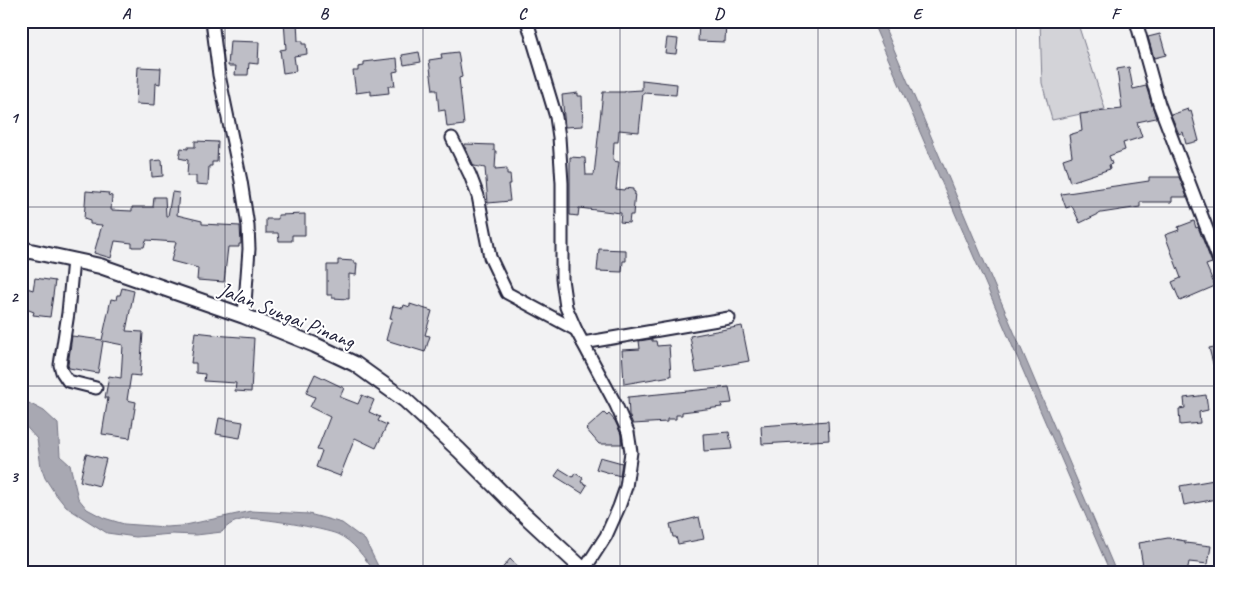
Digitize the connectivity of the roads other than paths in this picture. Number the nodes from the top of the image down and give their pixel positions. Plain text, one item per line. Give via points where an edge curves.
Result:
1 (212, 21) edge
2 (527, 21) edge
3 (1136, 21) edge
4 (452, 138) dead end
5 (21, 249) edge
6 (73, 260) junction
7 (1220, 263) edge
8 (244, 316) junction
9 (729, 318) dead end
10 (576, 330) junction
11 (584, 342) junction
12 (96, 388) dead end
13 (585, 571) edge

1 - 8 street via 219,76 242,180 248,226
2 - 10 street via 560,137 562,278 566,307
3 - 7 street via 1160,104
4 - 10 street via 478,196 490,257 507,293
5 - 6 street, Jalan Sungai Pinang
6 - 8 street, Jalan Sungai Pinang via 100,266
6 - 12 street via 62,372 68,381
8 - 13 street, Jalan Sungai Pinang via 355,364 405,400
9 - 11 street
10 - 11 street
11 - 13 street via 628,432 631,452 619,507

